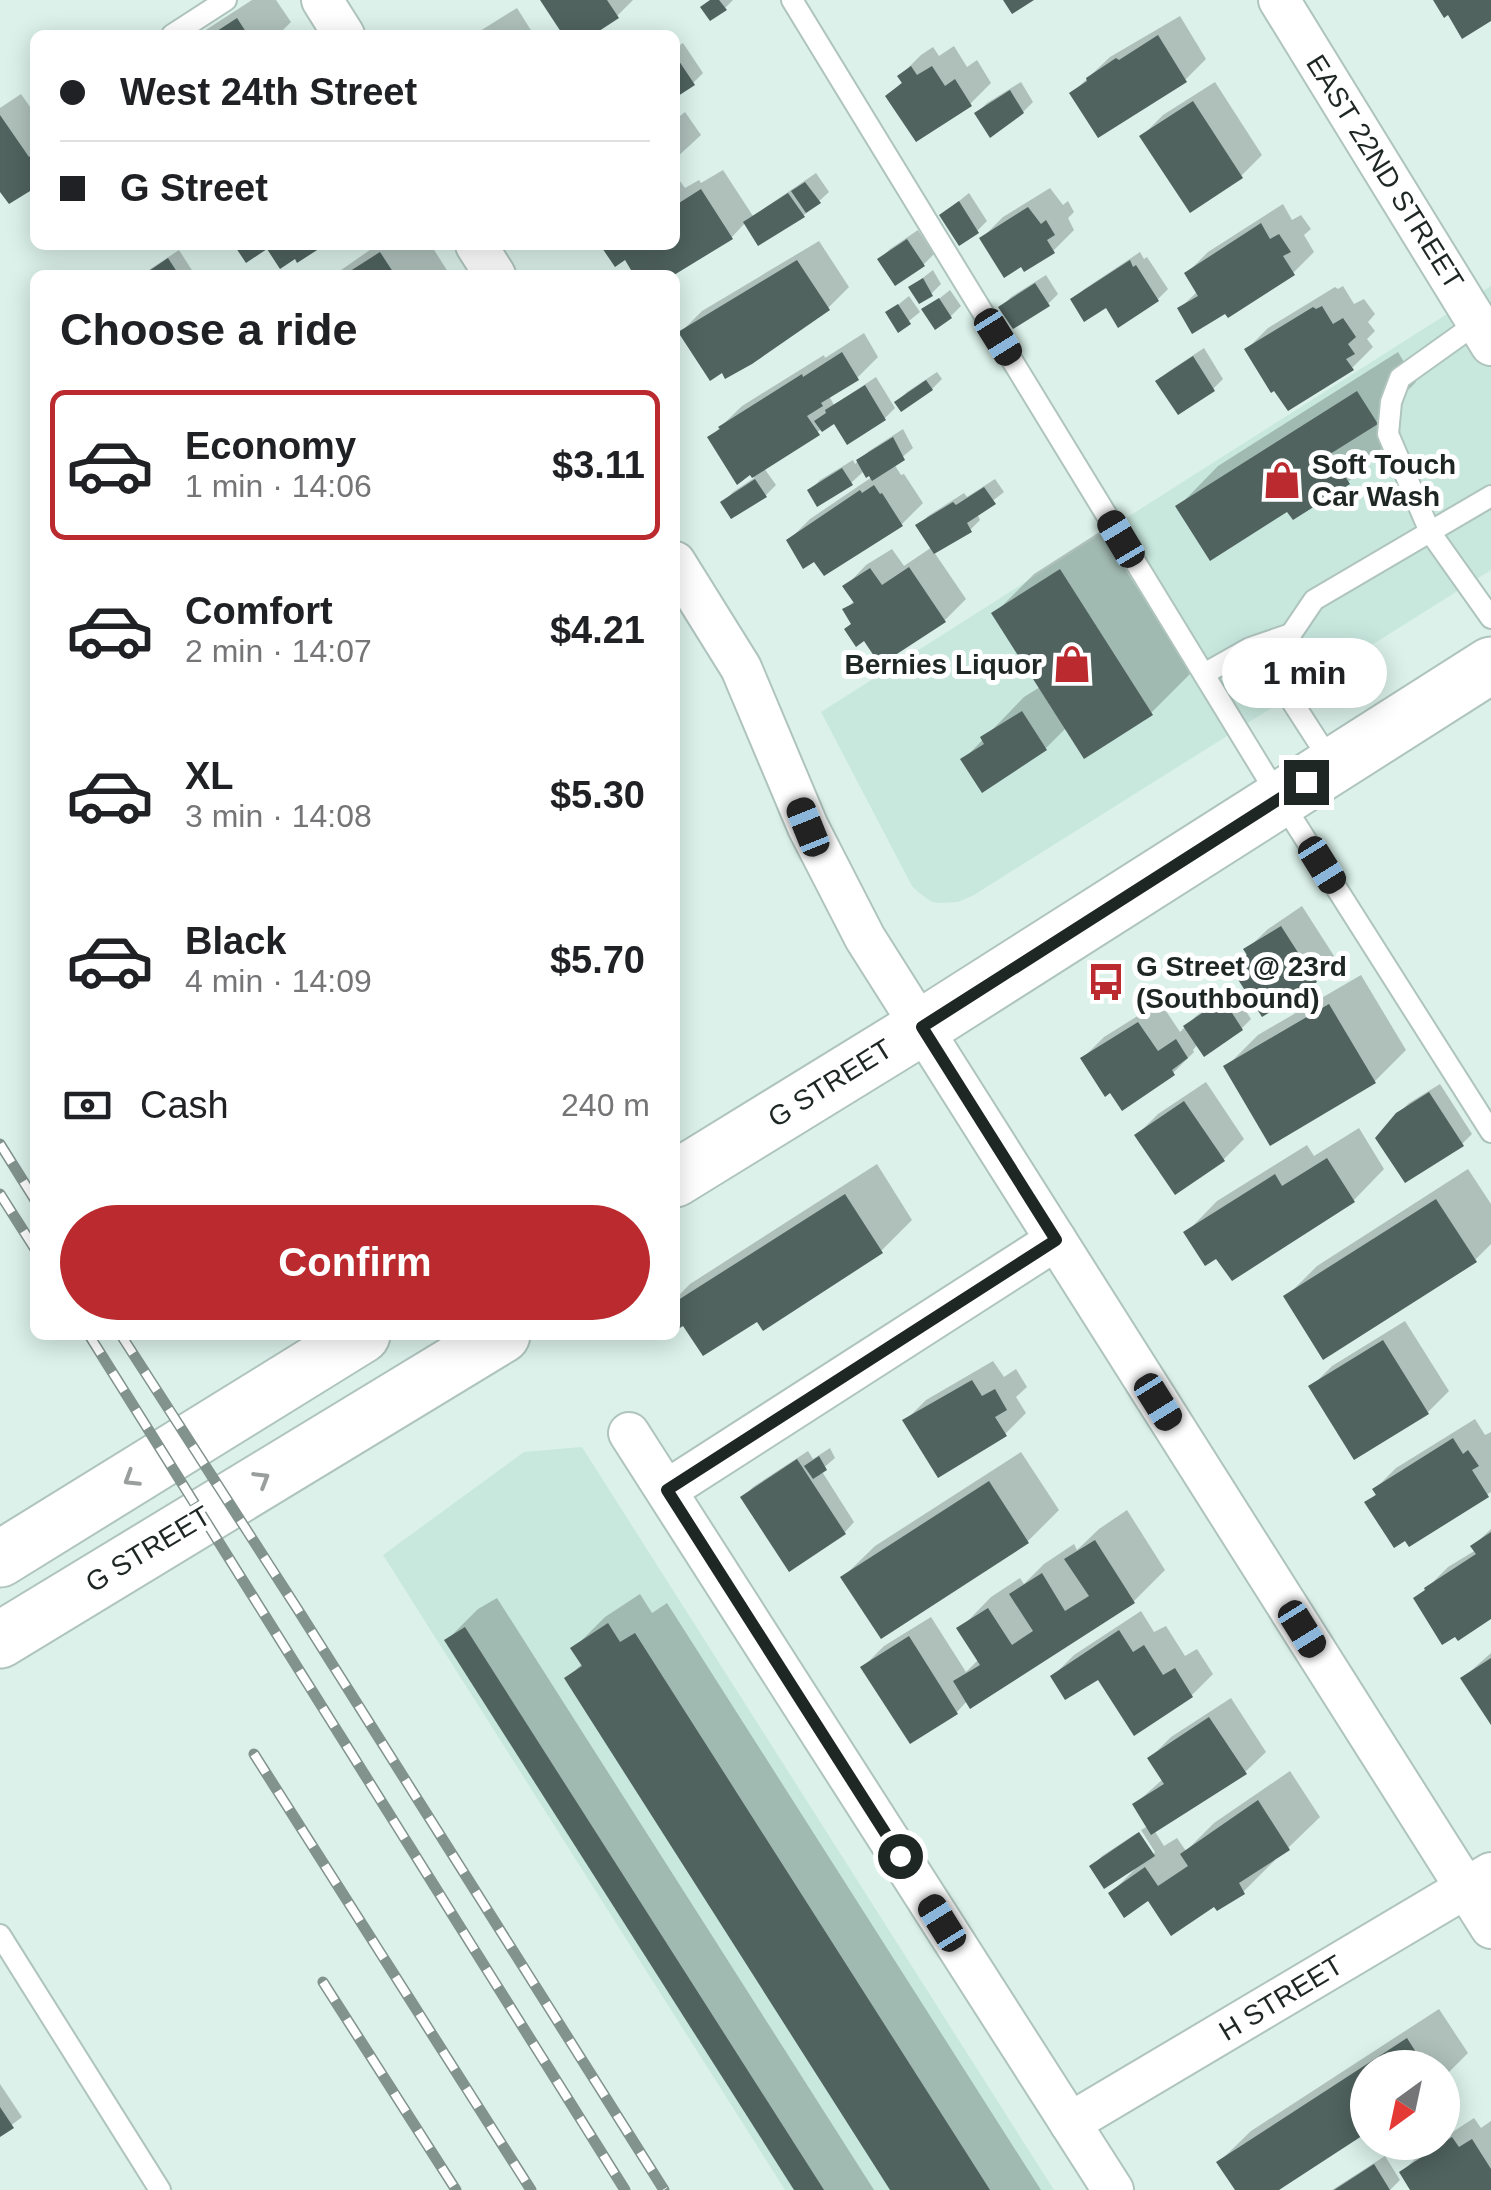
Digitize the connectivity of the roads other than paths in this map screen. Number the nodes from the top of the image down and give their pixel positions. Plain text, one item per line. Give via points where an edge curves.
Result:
1 (226, 0) edge
2 (792, 0) edge
3 (1279, 0) edge
4 (180, 30) edge
5 (1484, 334) edge
6 (1491, 496) edge
7 (1430, 532) junction
8 (680, 571) edge
9 (1491, 618) edge
10 (1290, 634) junction
11 (1491, 665) edge
12 (1204, 674) junction
13 (1333, 765) junction
14 (1280, 798) junction
15 (922, 1027) junction
16 (1491, 1132) edge
17 (680, 1175) edge
18 (1056, 1240) junction
19 (354, 1340) edge
20 (494, 1340) edge
21 (630, 1433) dead end
22 (667, 1490) junction
23 (0, 1560) edge
24 (0, 1640) edge
25 (1479, 1881) edge
26 (1491, 1928) edge
27 (0, 1935) edge
28 (1070, 2122) junction
29 (160, 2190) edge
30 (1113, 2190) edge

1 - 4 lane
2 - 12 lane
3 - 5 street, EAST 22ND STREET
5 - 7 lane via 1400,378 1391,402 1388,434
6 - 7 lane
7 - 9 lane
7 - 10 lane via 1314,600
8 - 15 street via 741,668 835,884
10 - 12 lane
10 - 13 lane via 1284,676 1293,703
11 - 13 main road, G STREET
12 - 14 lane
13 - 14 main road, G STREET
14 - 15 main road, G STREET
14 - 16 lane
15 - 17 main road, G STREET
15 - 18 street
18 - 22 street
18 - 25 street
19 -> 23 main road
24 -> 20 main road, G STREET
21 - 22 street
22 - 28 street
25 - 26 street
25 - 28 street, H STREET
27 - 29 lane
28 - 30 street

